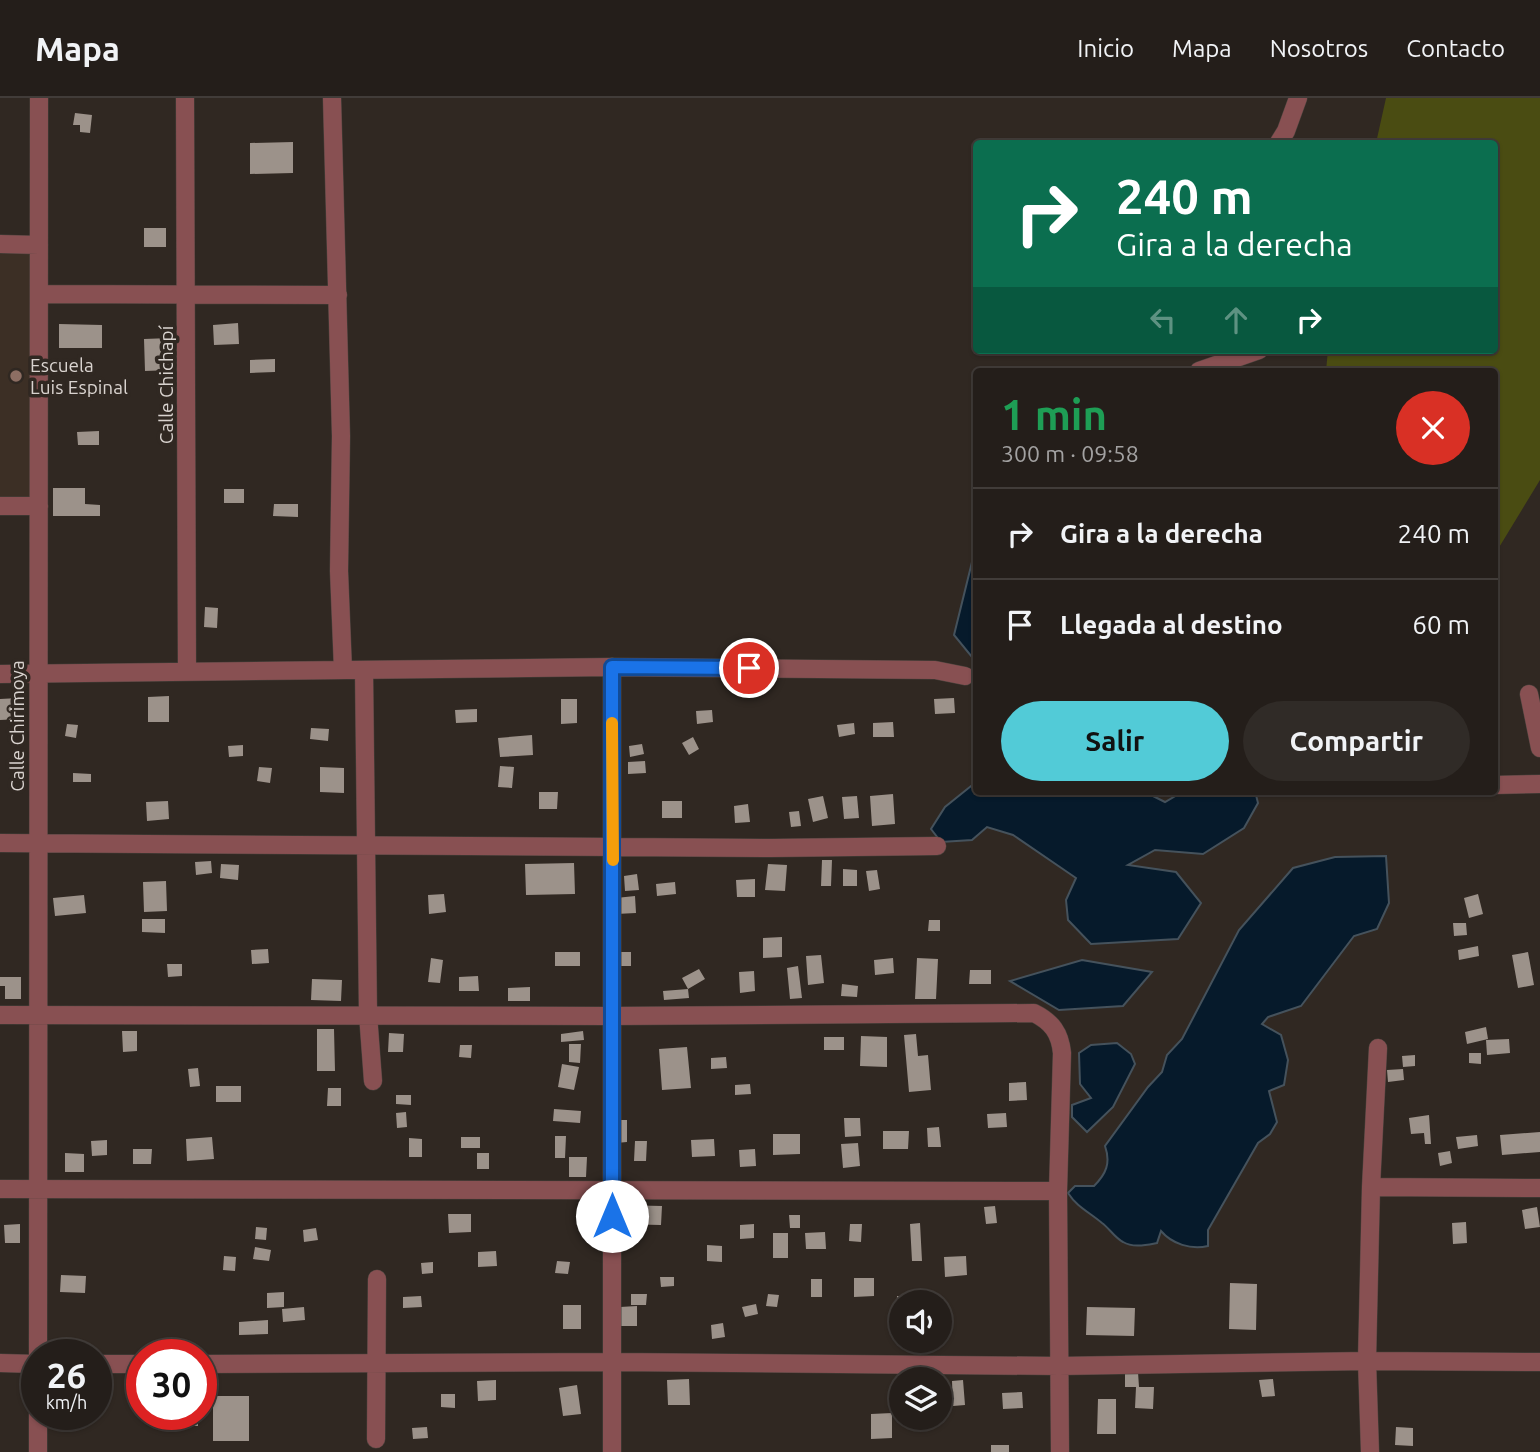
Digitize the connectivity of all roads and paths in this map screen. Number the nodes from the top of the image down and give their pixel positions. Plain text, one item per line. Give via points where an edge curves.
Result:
1 (39, 98) edge
2 (185, 98) edge
3 (332, 98) edge
4 (1298, 98) edge
5 (1280, 140) edge
6 (0, 244) edge
7 (39, 245) junction
8 (39, 294) junction
9 (187, 295) junction
10 (338, 295) junction
11 (1248, 354) edge
12 (1208, 368) edge
13 (0, 506) edge
14 (39, 506) junction
15 (612, 667) junction
16 (343, 670) junction
17 (365, 670) junction
18 (187, 672) junction
19 (0, 674) edge
20 (38, 674) junction
21 (965, 676) dead end
22 (1529, 694) dead end
23 (1540, 748) edge
24 (1540, 784) edge
25 (1498, 785) edge
26 (0, 843) edge
27 (38, 843) junction
28 (368, 845) junction
29 (937, 846) dead end
30 (613, 847) junction
31 (368, 1014) junction
32 (0, 1015) edge
33 (38, 1015) junction
34 (612, 1016) junction
35 (1378, 1048) dead end
36 (373, 1082) dead end
37 (1371, 1187) junction
38 (1540, 1188) edge
39 (0, 1189) edge
40 (39, 1189) junction
41 (1058, 1191) junction
42 (612, 1192) junction
43 (377, 1279) dead end
44 (38, 1339) edge
45 (1367, 1361) junction
46 (612, 1362) junction
47 (1540, 1362) edge
48 (0, 1363) edge
49 (21, 1364) edge
50 (217, 1364) edge
51 (377, 1364) junction
52 (1059, 1366) junction
53 (38, 1430) edge
54 (376, 1439) dead end
55 (38, 1452) edge
56 (612, 1452) edge
57 (1060, 1452) edge
58 (1370, 1452) edge

1 - 7 street, Calle Chirimoya
2 - 9 street, Calle Chichapí
3 - 10 street
4 - 5 street
6 - 7 street
7 - 8 street, Calle Chirimoya
8 - 9 street
8 - 14 street, Calle Chirimoya
9 - 10 street
9 - 18 street, Calle Chichapí
10 - 16 street
11 - 12 street
13 - 14 street
14 - 20 street, Calle Chirimoya
15 - 17 street
15 - 21 street via 935,670
15 - 30 street
16 - 17 street
16 - 18 street
17 - 28 street
18 - 20 street
19 - 20 street
20 - 27 street, Calle Chirimoya
22 - 23 street
24 - 25 street
26 - 27 street
27 - 28 street
27 - 33 street, Calle Chirimoya
28 - 30 street
28 - 31 street
29 - 30 street
30 - 34 street
31 - 33 street
31 - 34 street
31 - 36 street
32 - 33 street
33 - 40 street, Calle Chirimoya
34 - 41 street via 1034,1013 1055,1028 1060,1040
34 - 42 street
35 - 37 street
37 - 38 street
37 - 45 street
39 - 40 street
40 - 42 street
40 - 44 street, Calle Chirimoya
41 - 42 street
41 - 52 street
42 - 46 street
43 - 51 street
45 - 47 street
45 - 52 street
45 - 58 street
46 - 51 street
46 - 52 street
46 - 56 street
48 - 49 street
50 - 51 street
51 - 54 street
52 - 57 street
53 - 55 street

